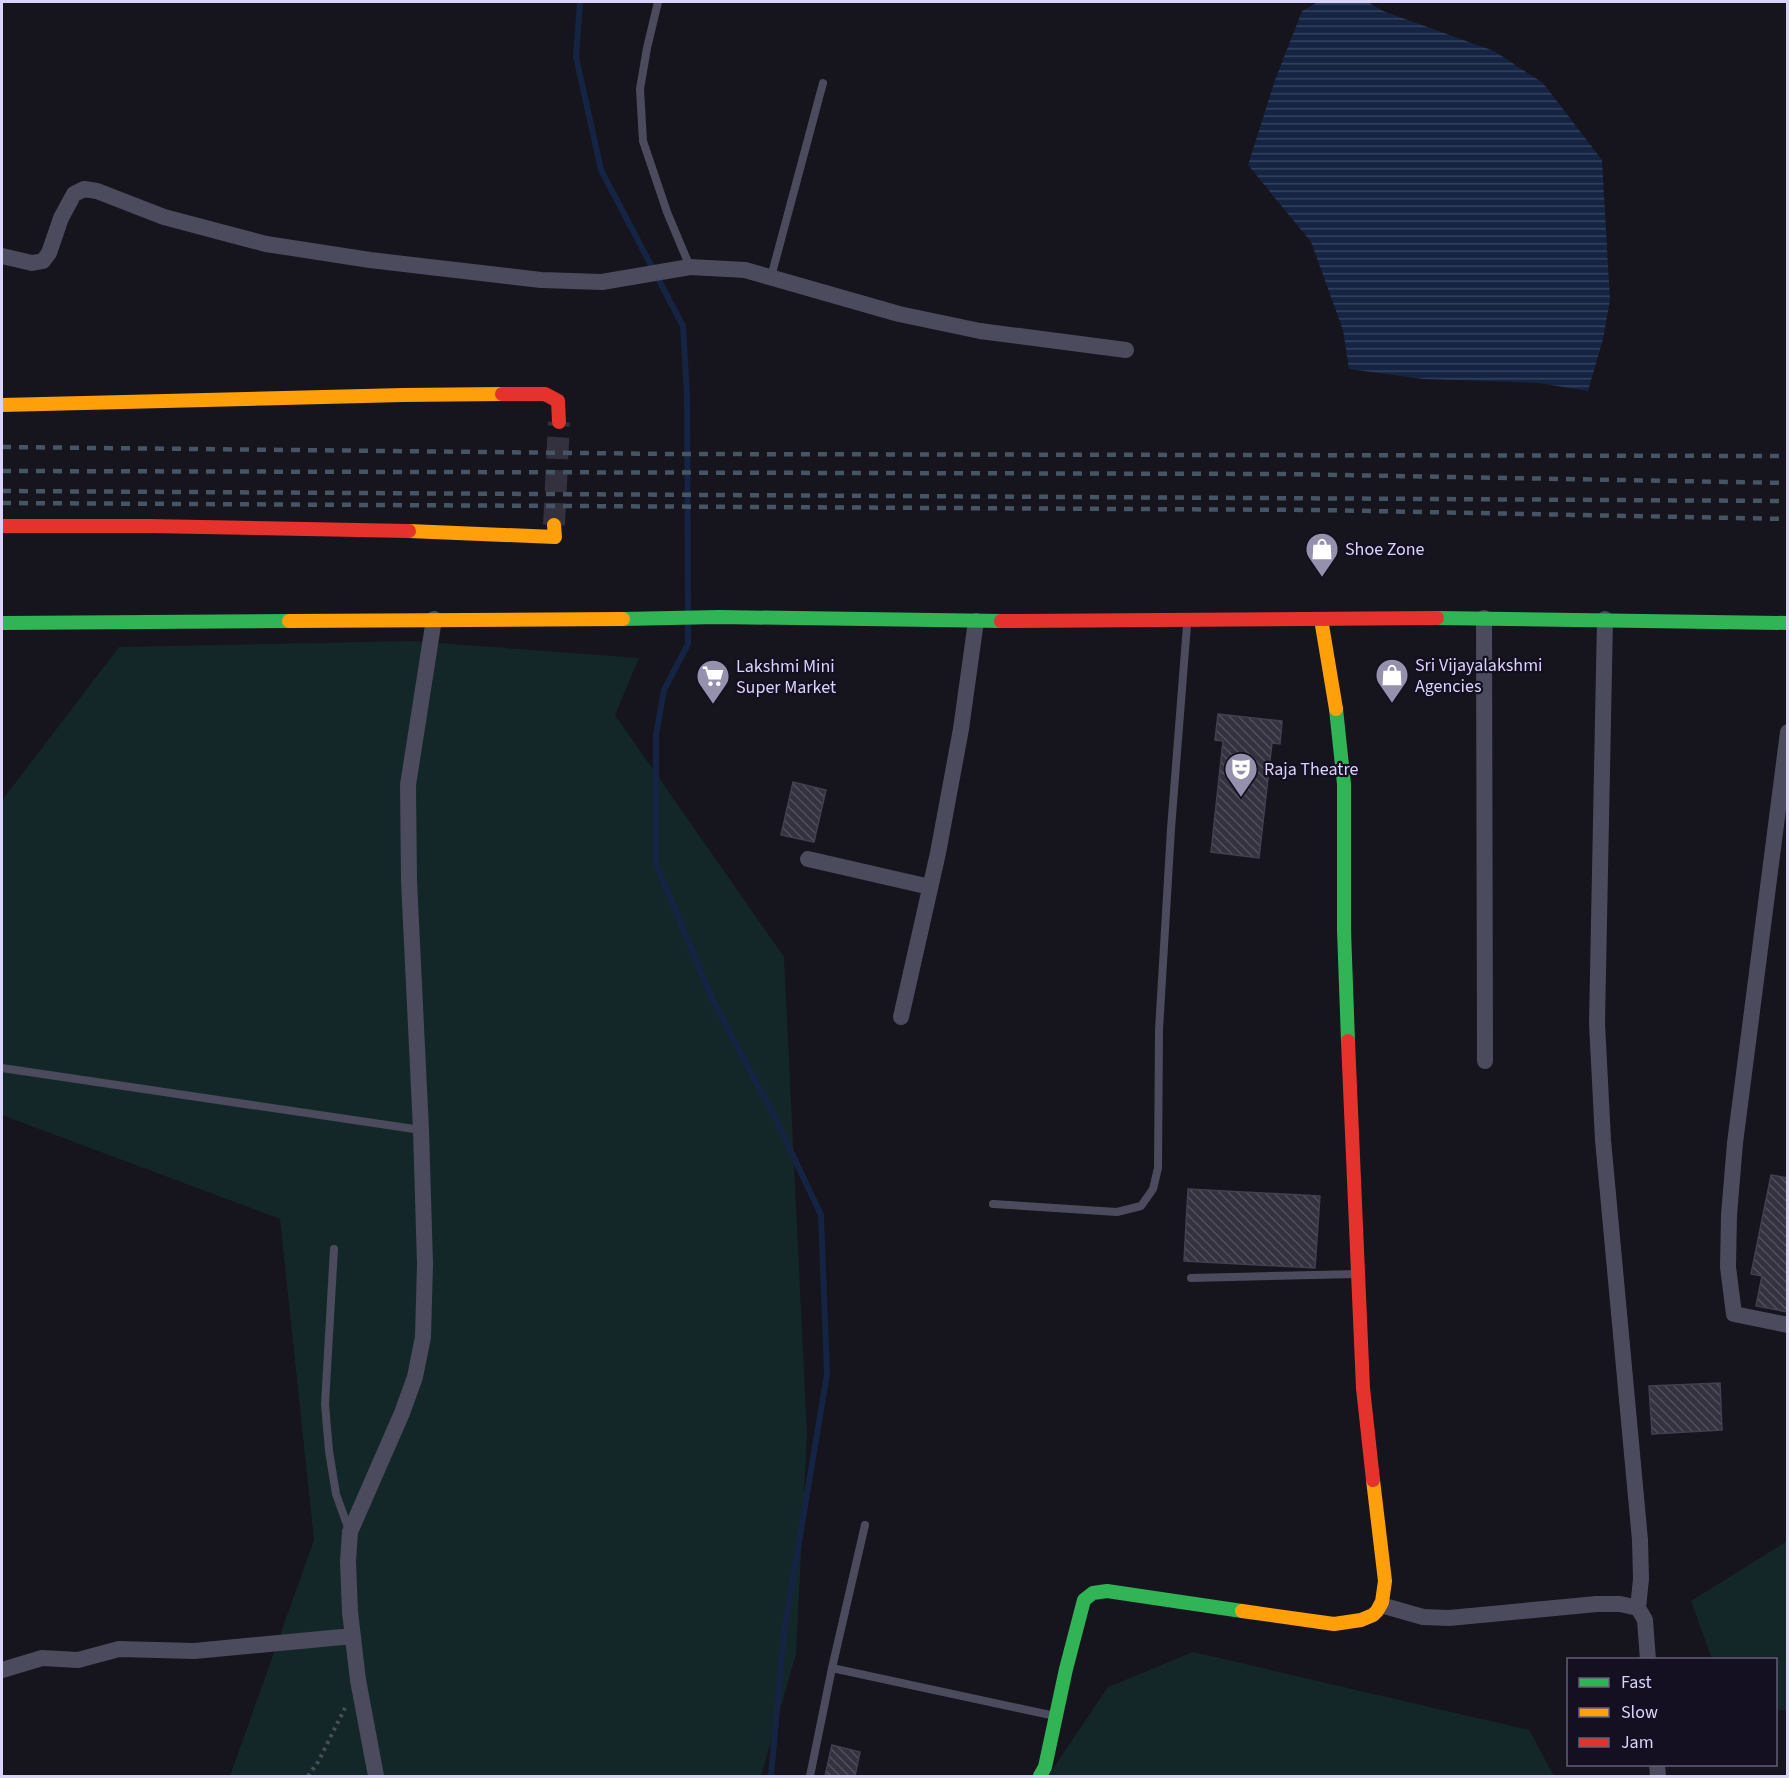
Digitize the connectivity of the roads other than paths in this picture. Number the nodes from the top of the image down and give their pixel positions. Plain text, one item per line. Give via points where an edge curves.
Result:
1 (658, 2) edge
2 (823, 83) dead end
3 (2, 256) edge
4 (690, 267) junction
5 (771, 277) junction
6 (1126, 350) dead end
7 (2, 405) edge
8 (559, 422) tunnel mouth
9 (554, 525) dead end
10 (2, 526) edge
11 (1484, 618) junction
12 (434, 619) junction
13 (1188, 619) junction
14 (1321, 619) junction
15 (1605, 619) junction
16 (976, 621) junction
17 (2, 623) edge
18 (1788, 623) edge
19 (1788, 732) edge
20 (808, 859) dead end
21 (930, 887) junction
22 (901, 1017) dead end
23 (1485, 1061) dead end
24 (2, 1068) edge
25 (421, 1130) junction
26 (993, 1204) dead end
27 (334, 1249) dead end
28 (1357, 1274) junction
29 (1191, 1278) dead end
30 (1788, 1325) edge
31 (865, 1525) dead end
32 (350, 1532) junction
33 (1380, 1605) junction
34 (1638, 1608) junction
35 (353, 1636) junction
36 (1648, 1658) edge
37 (832, 1668) junction
38 (2, 1670) edge
39 (1056, 1717) junction
40 (376, 1776) edge
41 (810, 1776) edge
42 (1040, 1776) edge

1 - 4 lane via 640,89 643,141
2 - 5 lane
3 - 4 street via 32,263 43,261 74,194 84,189 164,217 266,244 370,260 541,280 602,282
4 - 5 street via 745,270
5 - 6 street via 899,314 980,331
7 - 8 main road via 545,394 558,401
9 - 10 main road via 555,537
11 - 14 main road
11 - 15 main road
11 - 23 street
12 - 16 main road via 719,617
12 - 17 main road
12 - 25 street via 408,785
13 - 14 main road
13 - 16 main road
13 - 26 lane via 1171,829 1160,1018 1158,1168 1153,1189 1141,1206 1117,1212
14 - 28 main road via 1344,784 1344,930
15 - 18 main road
15 - 34 street via 1597,1023 1603,1140 1640,1540
16 - 21 street via 961,729
19 - 30 street via 1735,1143 1728,1268 1734,1314
20 - 21 street
21 - 22 street
24 - 25 lane
25 - 32 street via 423,1337 402,1413
27 - 32 lane via 326,1404 336,1494
28 - 29 lane
28 - 33 main road via 1363,1388 1384,1581
31 - 37 lane
32 - 35 street
33 - 34 street via 1423,1617 1449,1618 1598,1604
33 - 39 main road via 1369,1617 1334,1624 1107,1591 1093,1593 1084,1600 1080,1612
34 - 36 street via 1645,1620
35 - 38 street via 194,1651 119,1649 78,1660 42,1658
35 - 40 street
37 - 39 lane
37 - 41 lane
39 - 42 main road

